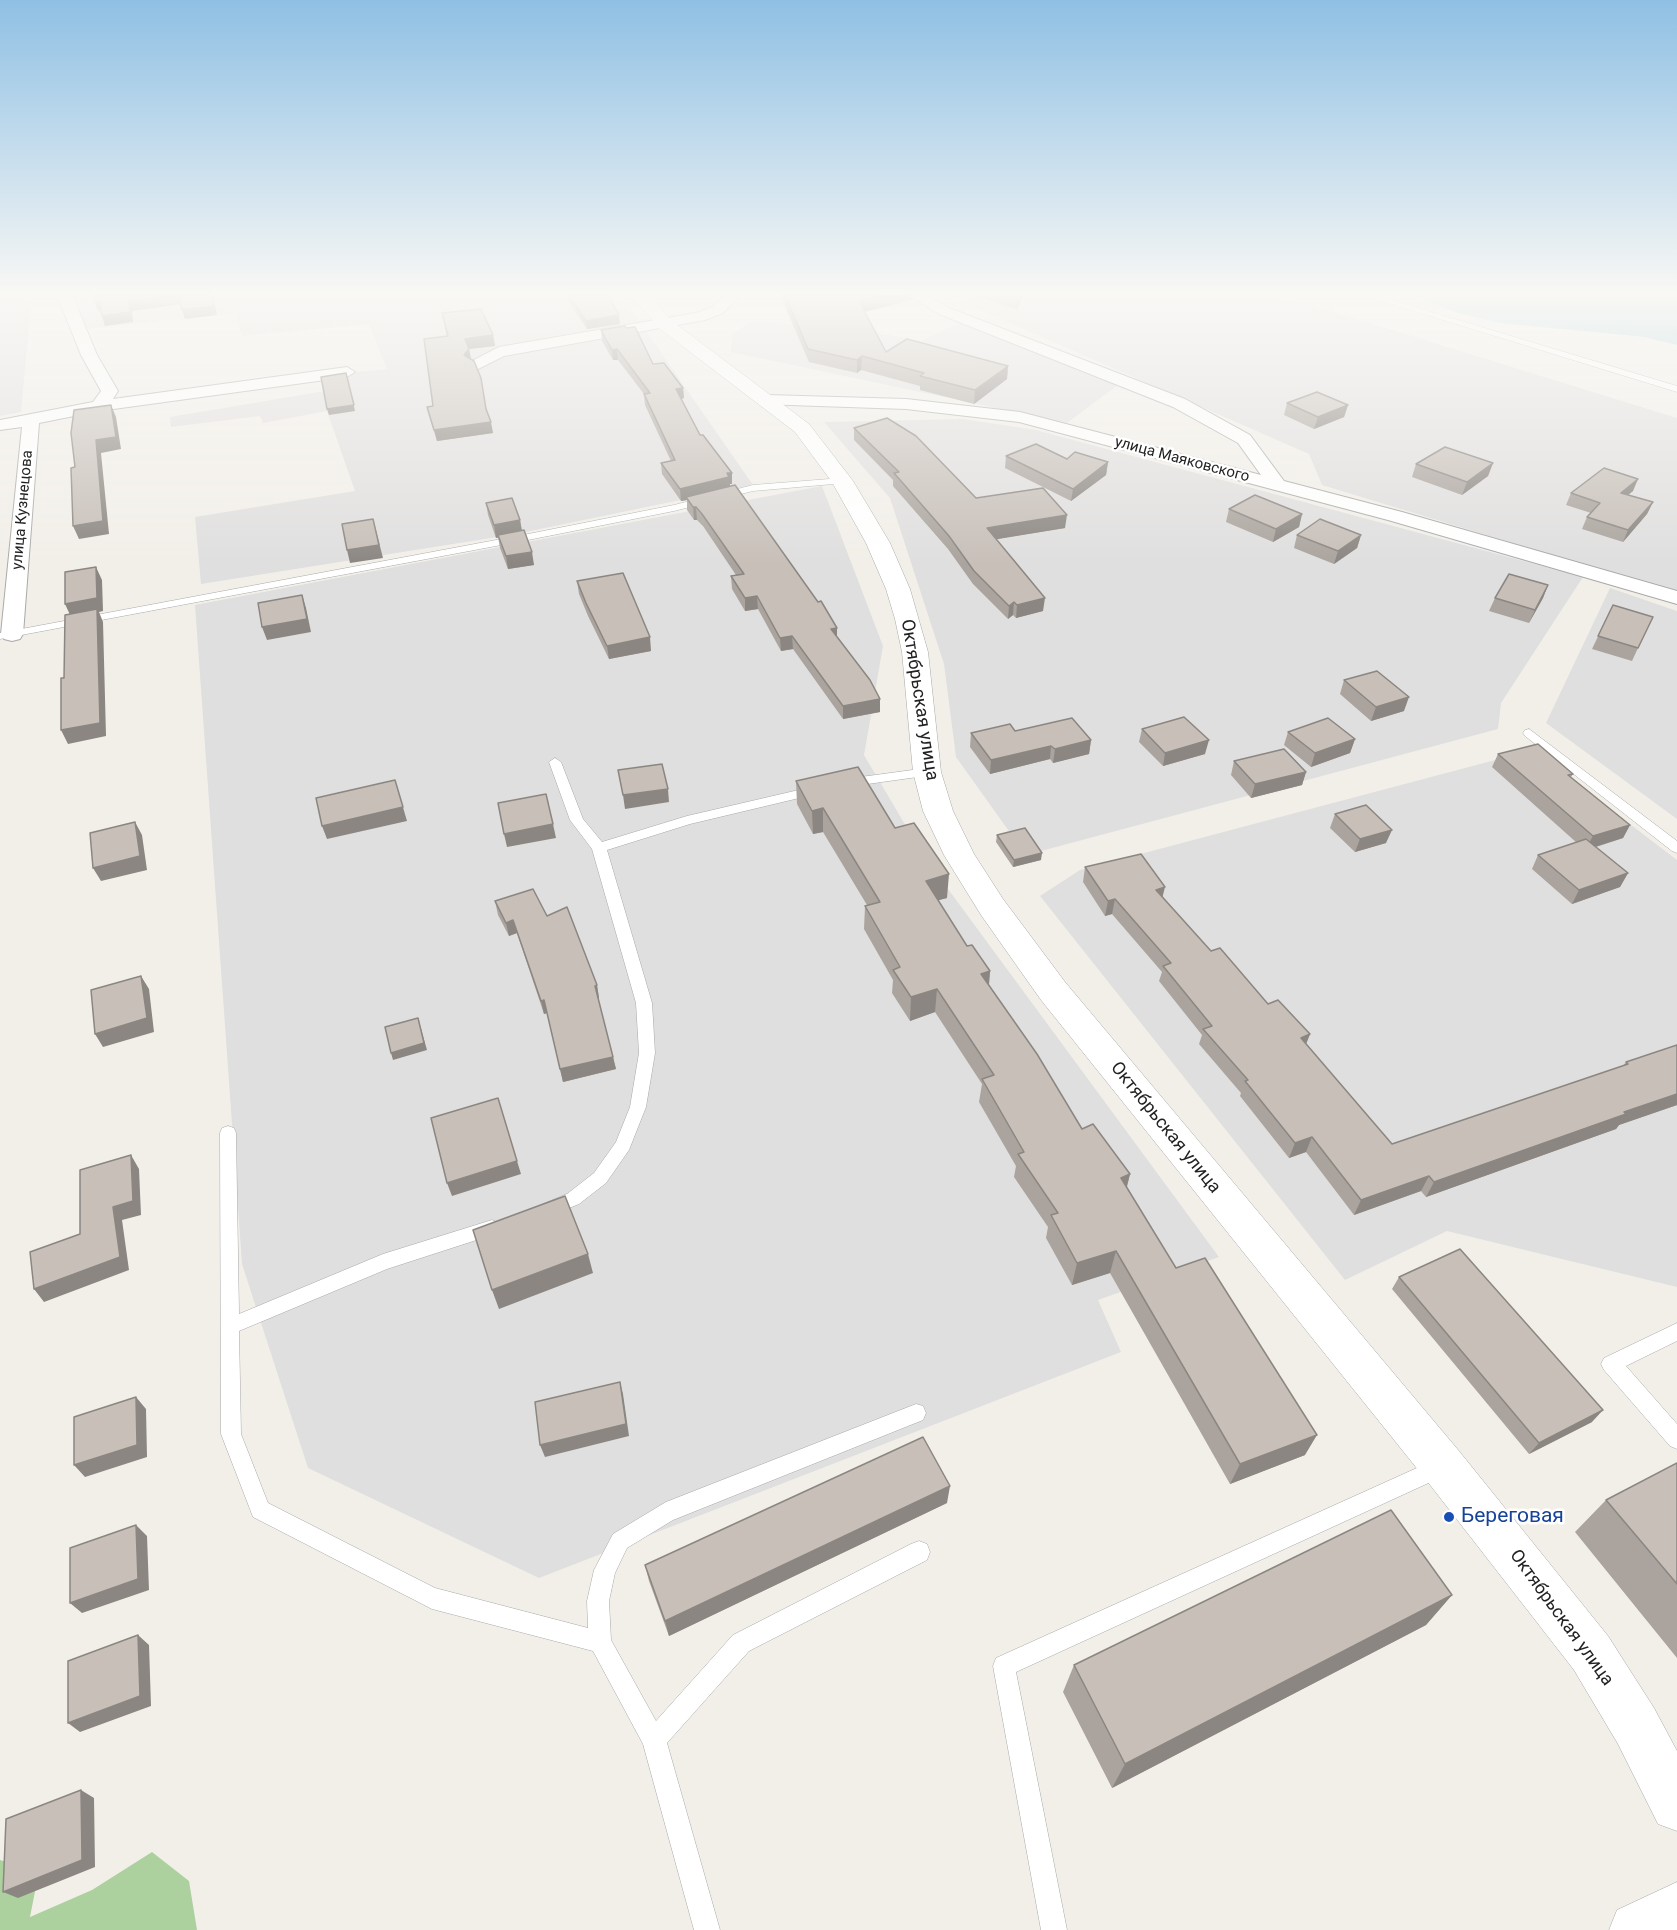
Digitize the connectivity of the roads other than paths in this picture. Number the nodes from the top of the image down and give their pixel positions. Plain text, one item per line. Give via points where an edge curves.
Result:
1 (107, 385) edge
2 (252, 385) edge
3 (747, 385) edge
4 (1133, 385) edge
5 (767, 400) junction
6 (99, 406) junction
7 (30, 420) junction
8 (0, 425) edge
9 (842, 481) junction
10 (1277, 484) junction
11 (1677, 597) edge
12 (6, 635) edge
13 (1529, 733) dead end
14 (555, 762) dead end
15 (927, 772) junction
16 (599, 848) junction
17 (1677, 848) edge
18 (228, 1133) dead end
19 (534, 1215) edge
20 (513, 1222) edge
21 (231, 1326) junction
22 (1677, 1332) edge
23 (916, 1413) dead end
24 (1677, 1438) edge
25 (1443, 1466) junction
26 (919, 1552) dead end
27 (600, 1642) junction
28 (654, 1740) junction
29 (1677, 1805) edge
30 (1677, 1910) edge
31 (707, 1930) edge
32 (1054, 1930) edge
33 (1637, 1930) edge

1 - 6 street via 110,391
2 - 6 street
3 - 5 street, Октябрьская улица
4 - 10 street, улица Маяковского via 1179,403 1244,440
5 - 9 street, Октябрьская улица via 802,428
5 - 10 street, улица Маяковского via 906,404 1020,417
6 - 7 street
7 - 8 street
7 - 12 street, улица Кузнецова
9 - 12 lane via 753,488 517,540
9 - 15 street, Октябрьская улица via 878,543 907,619 915,652
10 - 11 street, улица Маяковского
13 - 17 lane
14 - 16 lane via 577,820
15 - 16 lane via 831,786 687,820
15 - 25 street, Октябрьская улица via 938,811 959,855 1053,991
16 - 19 lane via 644,1003 647,1053 638,1107 623,1145 600,1178 573,1199
18 - 21 lane
20 - 21 lane via 383,1262
21 - 27 lane via 231,1434 260,1510 432,1598
22 - 24 lane via 1611,1364
23 - 27 lane via 666,1512 620,1541 605,1570 598,1601
25 - 29 street, Октябрьская улица via 1591,1653 1636,1726
25 - 32 lane via 1004,1666
26 - 28 lane via 741,1643
27 - 28 lane
28 - 31 lane
30 - 33 street

